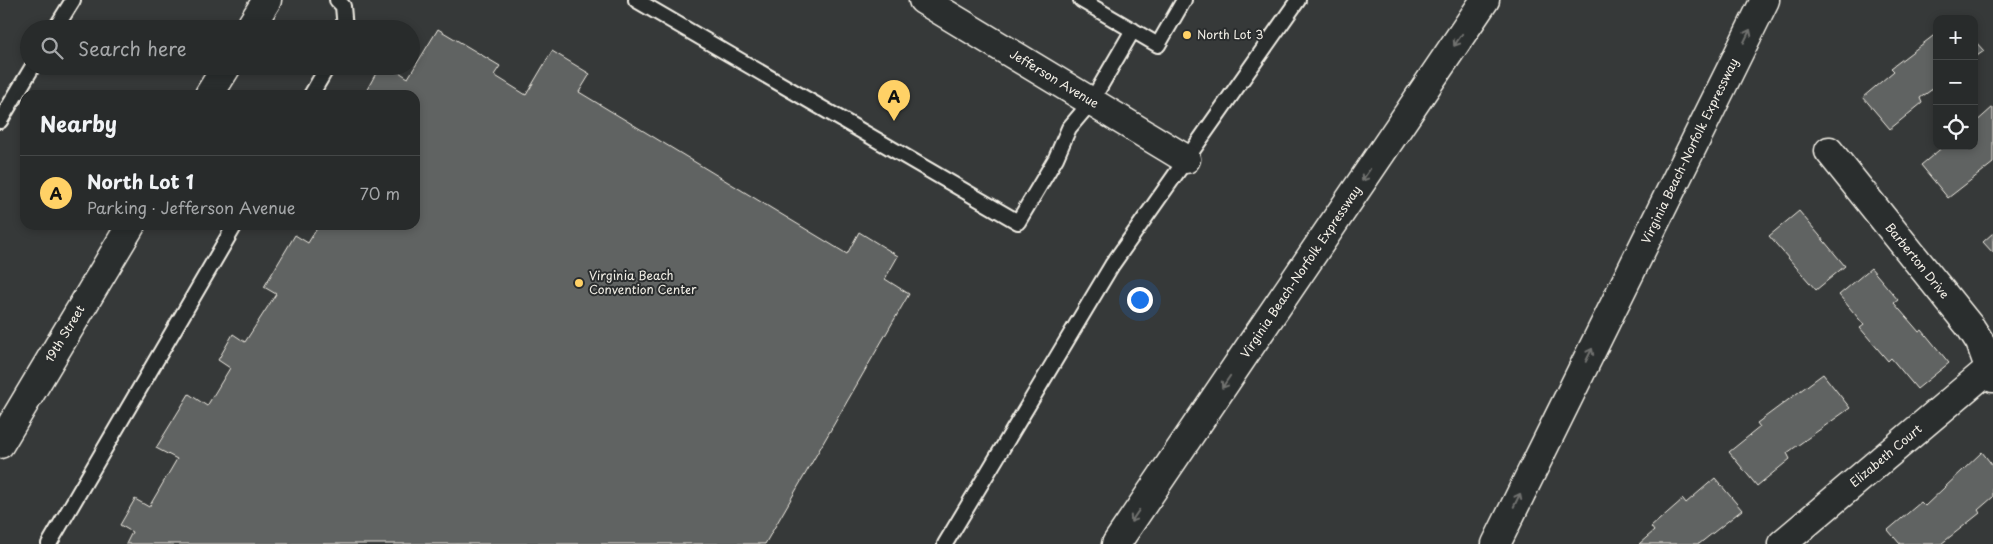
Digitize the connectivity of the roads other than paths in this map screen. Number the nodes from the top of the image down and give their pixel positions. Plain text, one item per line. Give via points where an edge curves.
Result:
1 (73, 0) edge
2 (267, 0) edge
3 (337, 0) edge
4 (636, 0) edge
5 (923, 0) edge
6 (1081, 0) edge
7 (1184, 0) edge
8 (1298, 0) edge
9 (1485, 0) edge
10 (1764, 0) edge
11 (61, 20) edge
12 (255, 20) edge
13 (344, 20) edge
14 (1133, 30) junction
15 (27, 75) edge
16 (221, 75) edge
17 (323, 75) edge
18 (212, 90) edge
19 (314, 90) edge
20 (1092, 102) junction
21 (0, 121) edge
22 (1829, 151) dead end
23 (1186, 159) junction
24 (128, 230) edge
25 (232, 230) edge
26 (1992, 373) edge
27 (0, 444) edge
28 (49, 544) edge
29 (945, 544) edge
30 (1116, 544) edge
31 (1496, 544) edge
32 (1782, 544) edge

1 - 11 lane
2 - 12 main road
3 - 13 lane via 342,6
4 - 20 lane via 1018,222 1056,158 1069,128
5 - 20 main road, Jefferson Avenue
6 - 14 lane
7 - 14 lane via 1158,45
8 - 23 lane
9 -> 30 main road, Virginia Beach-Norfolk Expressway
31 -> 10 main road, Virginia Beach-Norfolk Expressway
14 - 20 lane
15 - 21 lane
16 - 18 main road
17 - 19 lane
20 - 23 main road, Jefferson Avenue
22 - 26 main road, Barberton Drive via 1971,328
23 - 29 lane via 1112,265
24 - 27 main road, 19th Street
25 - 28 lane
26 - 32 main road, Elizabeth Court

